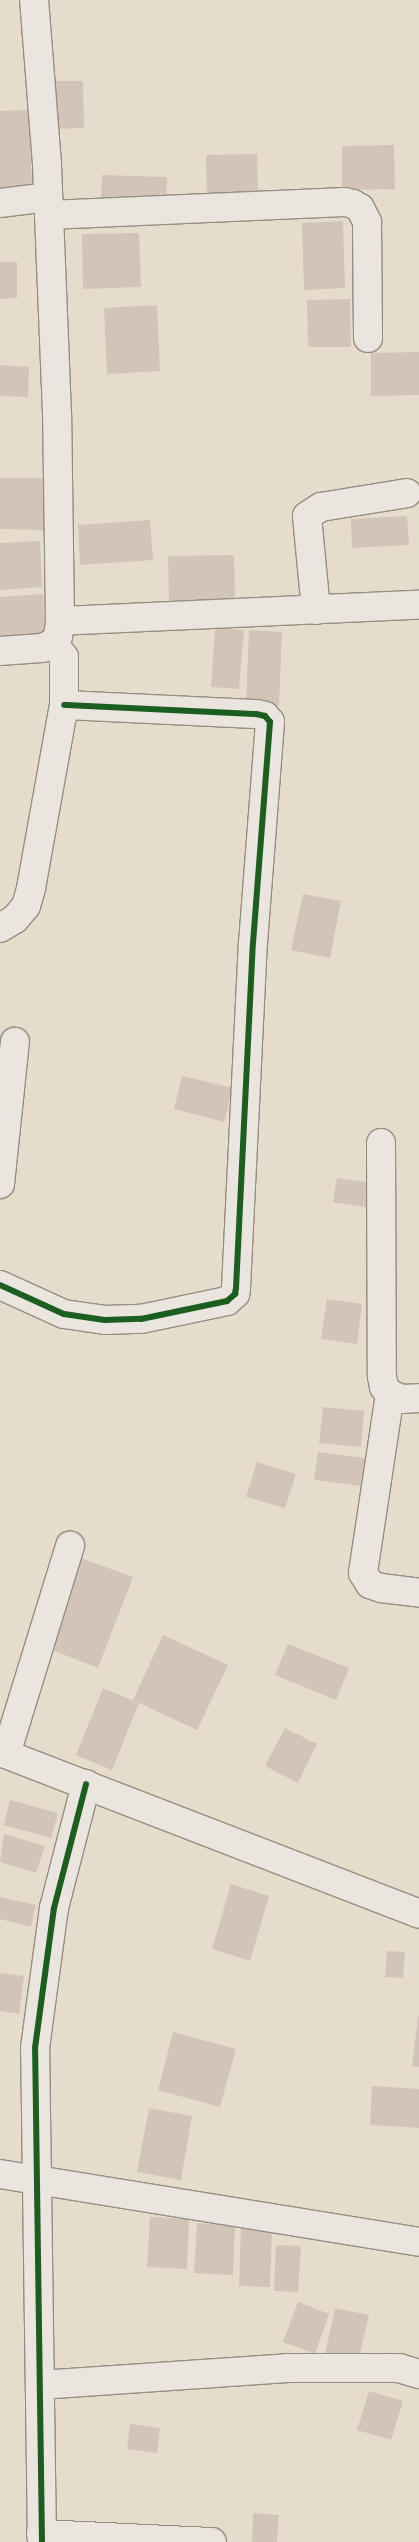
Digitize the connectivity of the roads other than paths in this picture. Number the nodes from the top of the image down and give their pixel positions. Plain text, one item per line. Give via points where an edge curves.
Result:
1 (34, 0) edge
2 (0, 203) edge
3 (49, 206) junction
4 (368, 338) dead end
5 (407, 493) dead end
6 (419, 605) edge
7 (316, 610) junction
8 (56, 632) junction
9 (0, 651) edge
10 (64, 705) junction
11 (0, 928) edge
12 (15, 1042) dead end
13 (381, 1143) dead end
14 (0, 1184) edge
15 (0, 1285) edge
16 (390, 1394) junction
17 (419, 1398) edge
18 (70, 1546) dead end
19 (419, 1594) edge
20 (3, 1753) edge
21 (86, 1784) junction
22 (419, 1914) edge
23 (0, 2174) edge
24 (38, 2180) junction
25 (419, 2242) edge
26 (419, 2374) edge
27 (40, 2385) junction
28 (41, 2538) edge
29 (212, 2542) edge

1 - 3 street
2 - 3 street
3 - 4 street via 353,204 360,208 367,222
3 - 8 street via 57,414
5 - 7 street via 321,506 307,516
6 - 7 street
7 - 8 street
8 - 9 street
8 - 10 street via 64,657
10 - 11 street via 28,897 15,919
10 - 15 street via 256,714 265,716 270,722 253,943 236,1288 235,1294 227,1301 140,1319 105,1320 64,1314
12 - 14 street
13 - 16 street via 382,1376 384,1387
16 - 17 street
16 - 19 street via 363,1573 376,1586
18 - 20 street
20 - 21 street
21 - 22 street
21 - 24 street via 54,1908 35,2048
23 - 24 street
24 - 25 street
24 - 27 street
26 - 27 street via 399,2368 287,2368
27 - 28 street
28 - 29 street

